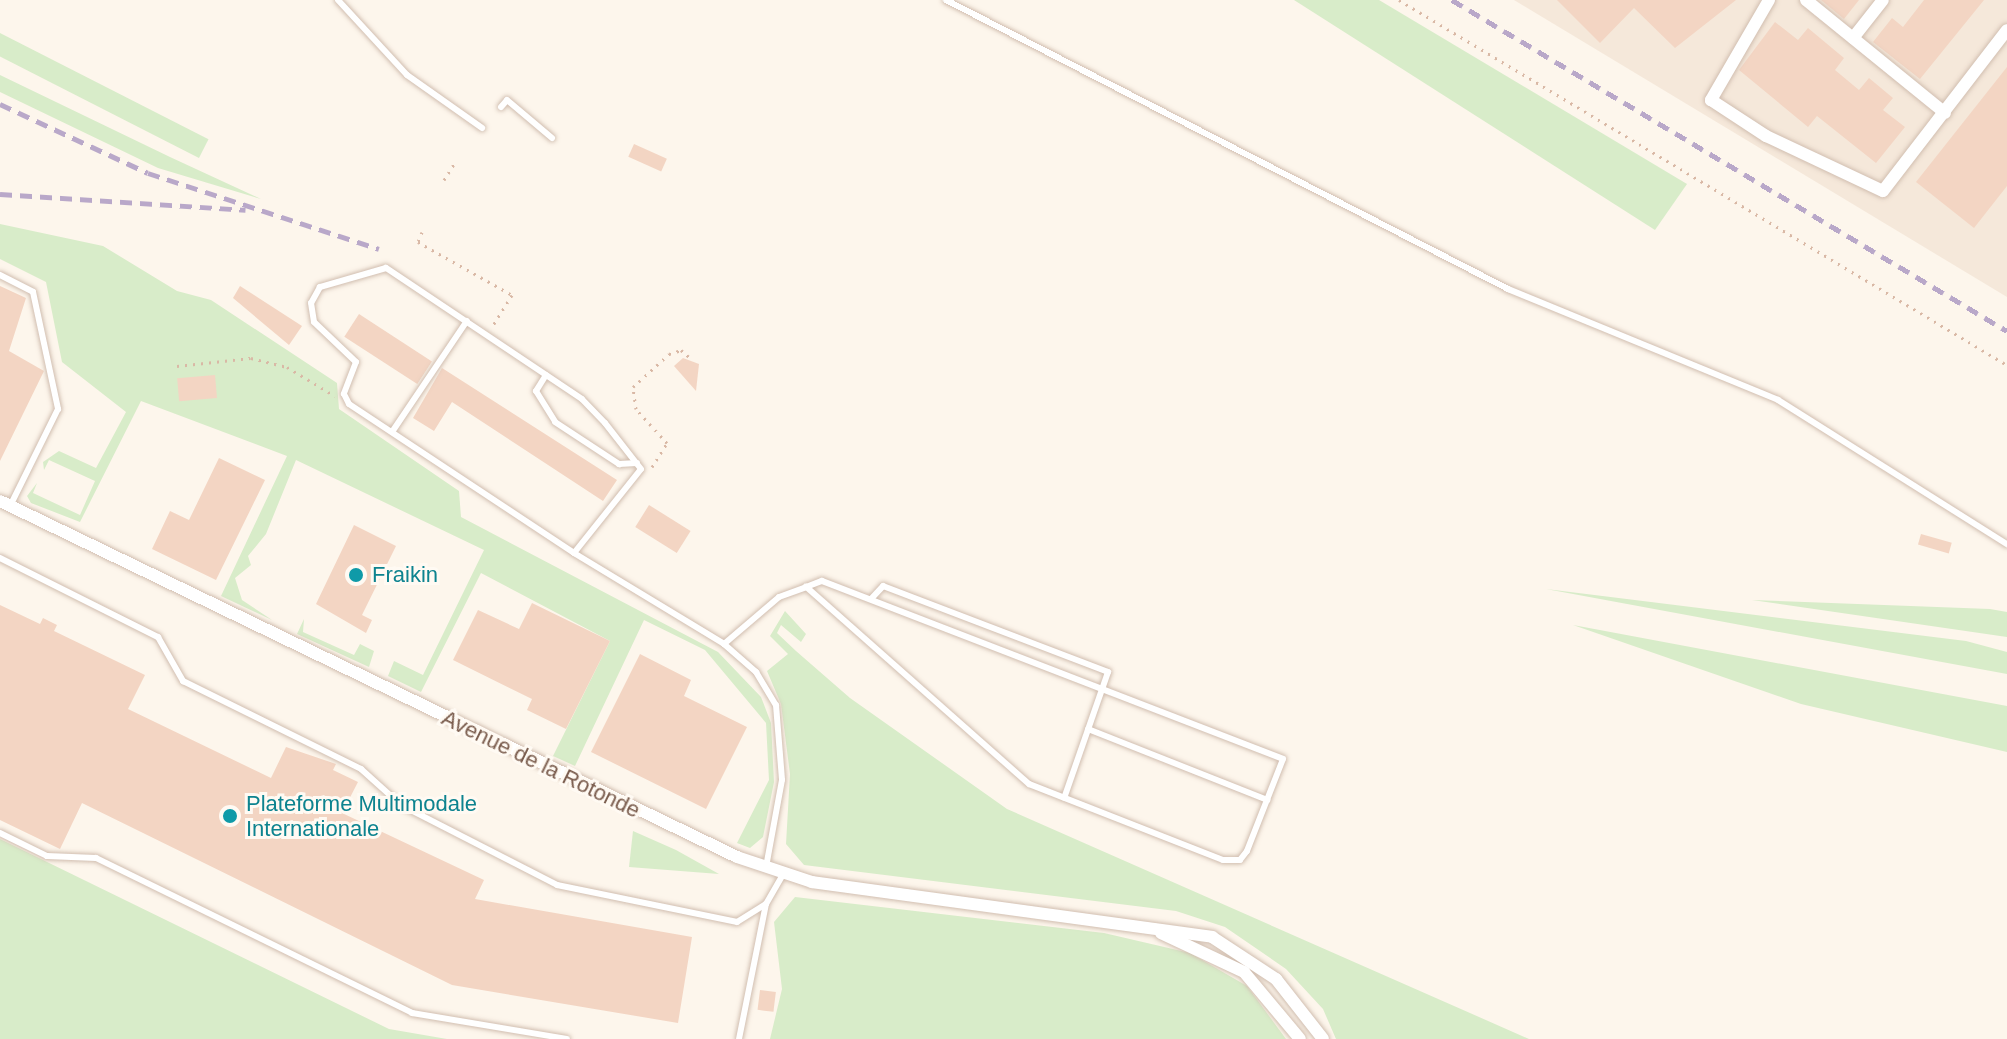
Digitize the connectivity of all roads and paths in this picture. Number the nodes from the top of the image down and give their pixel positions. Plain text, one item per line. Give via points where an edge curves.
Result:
1 (338, 0) edge
2 (946, 0) edge
3 (1399, 0) edge
4 (1769, 0) edge
5 (1806, 0) edge
6 (1883, 0) edge
7 (2007, 30) edge
8 (1853, 38) junction
9 (501, 107) dead end
10 (1945, 113) junction
11 (482, 128) dead end
12 (552, 138) dead end
13 (456, 161) dead end
14 (444, 180) dead end
15 (422, 232) dead end
16 (0, 275) edge
17 (467, 321) junction
18 (486, 334) junction
19 (689, 357) dead end
20 (2007, 365) edge
21 (177, 366) dead end
22 (546, 375) junction
23 (349, 404) junction
24 (392, 432) junction
25 (639, 466) junction
26 (5, 504) edge
27 (2007, 544) edge
28 (574, 553) junction
29 (0, 558) edge
30 (806, 587) junction
31 (871, 599) junction
32 (724, 644) junction
33 (1102, 689) junction
34 (1088, 729) junction
35 (1064, 798) junction
36 (1267, 800) junction
37 (0, 833) edge
38 (766, 867) junction
39 (784, 873) junction
40 (766, 904) junction
41 (1115, 923) junction
42 (567, 1039) edge
43 (739, 1039) edge
44 (1300, 1039) edge
45 (1323, 1039) edge

1 - 11 lane via 407,75
2 - 27 lane via 1508,289 1778,400
3 - 20 path
4 - 10 street via 1711,100 1766,136 1883,191
5 - 8 street
6 - 8 street
7 - 10 street
8 - 10 street
9 - 12 lane via 507,100
13 - 14 path
15 - 18 path via 418,242 512,295
16 - 26 lane via 33,292 58,409
17 - 18 lane
17 - 23 lane via 386,268 320,287 311,303 314,322 356,362 344,394
17 - 24 lane
18 - 22 lane
19 - 25 path via 669,354 633,387 636,409 667,443 665,454
21 - 23 path via 251,358 287,367
22 - 25 lane via 582,399
22 - 25 lane via 536,391 555,422 619,464
23 - 24 lane
24 - 28 lane
25 - 28 lane
26 - 38 street, Avenue de la Rotonde
28 - 32 lane
29 - 40 lane via 158,637 183,681 361,769 401,805 557,885 737,922
30 - 31 lane via 822,581
30 - 32 lane via 779,597
30 - 35 lane via 1029,784
31 - 33 lane
31 - 33 lane via 883,586 1108,672
32 - 38 lane via 756,672 776,705 782,780
33 - 34 lane
33 - 36 lane via 1283,759
34 - 35 lane
34 - 36 lane
35 - 36 lane via 1231,860 1247,851
37 - 42 lane via 47,856 96,858 412,1013
38 - 39 street, Avenue de la Rotonde
39 - 40 lane
39 - 41 street, Avenue de la Rotonde
40 - 43 lane
41 - 44 street, Avenue de la Rotonde via 1173,936 1228,961 1270,995
41 - 45 street, Avenue de la Rotonde via 1184,929 1228,945 1276,979

